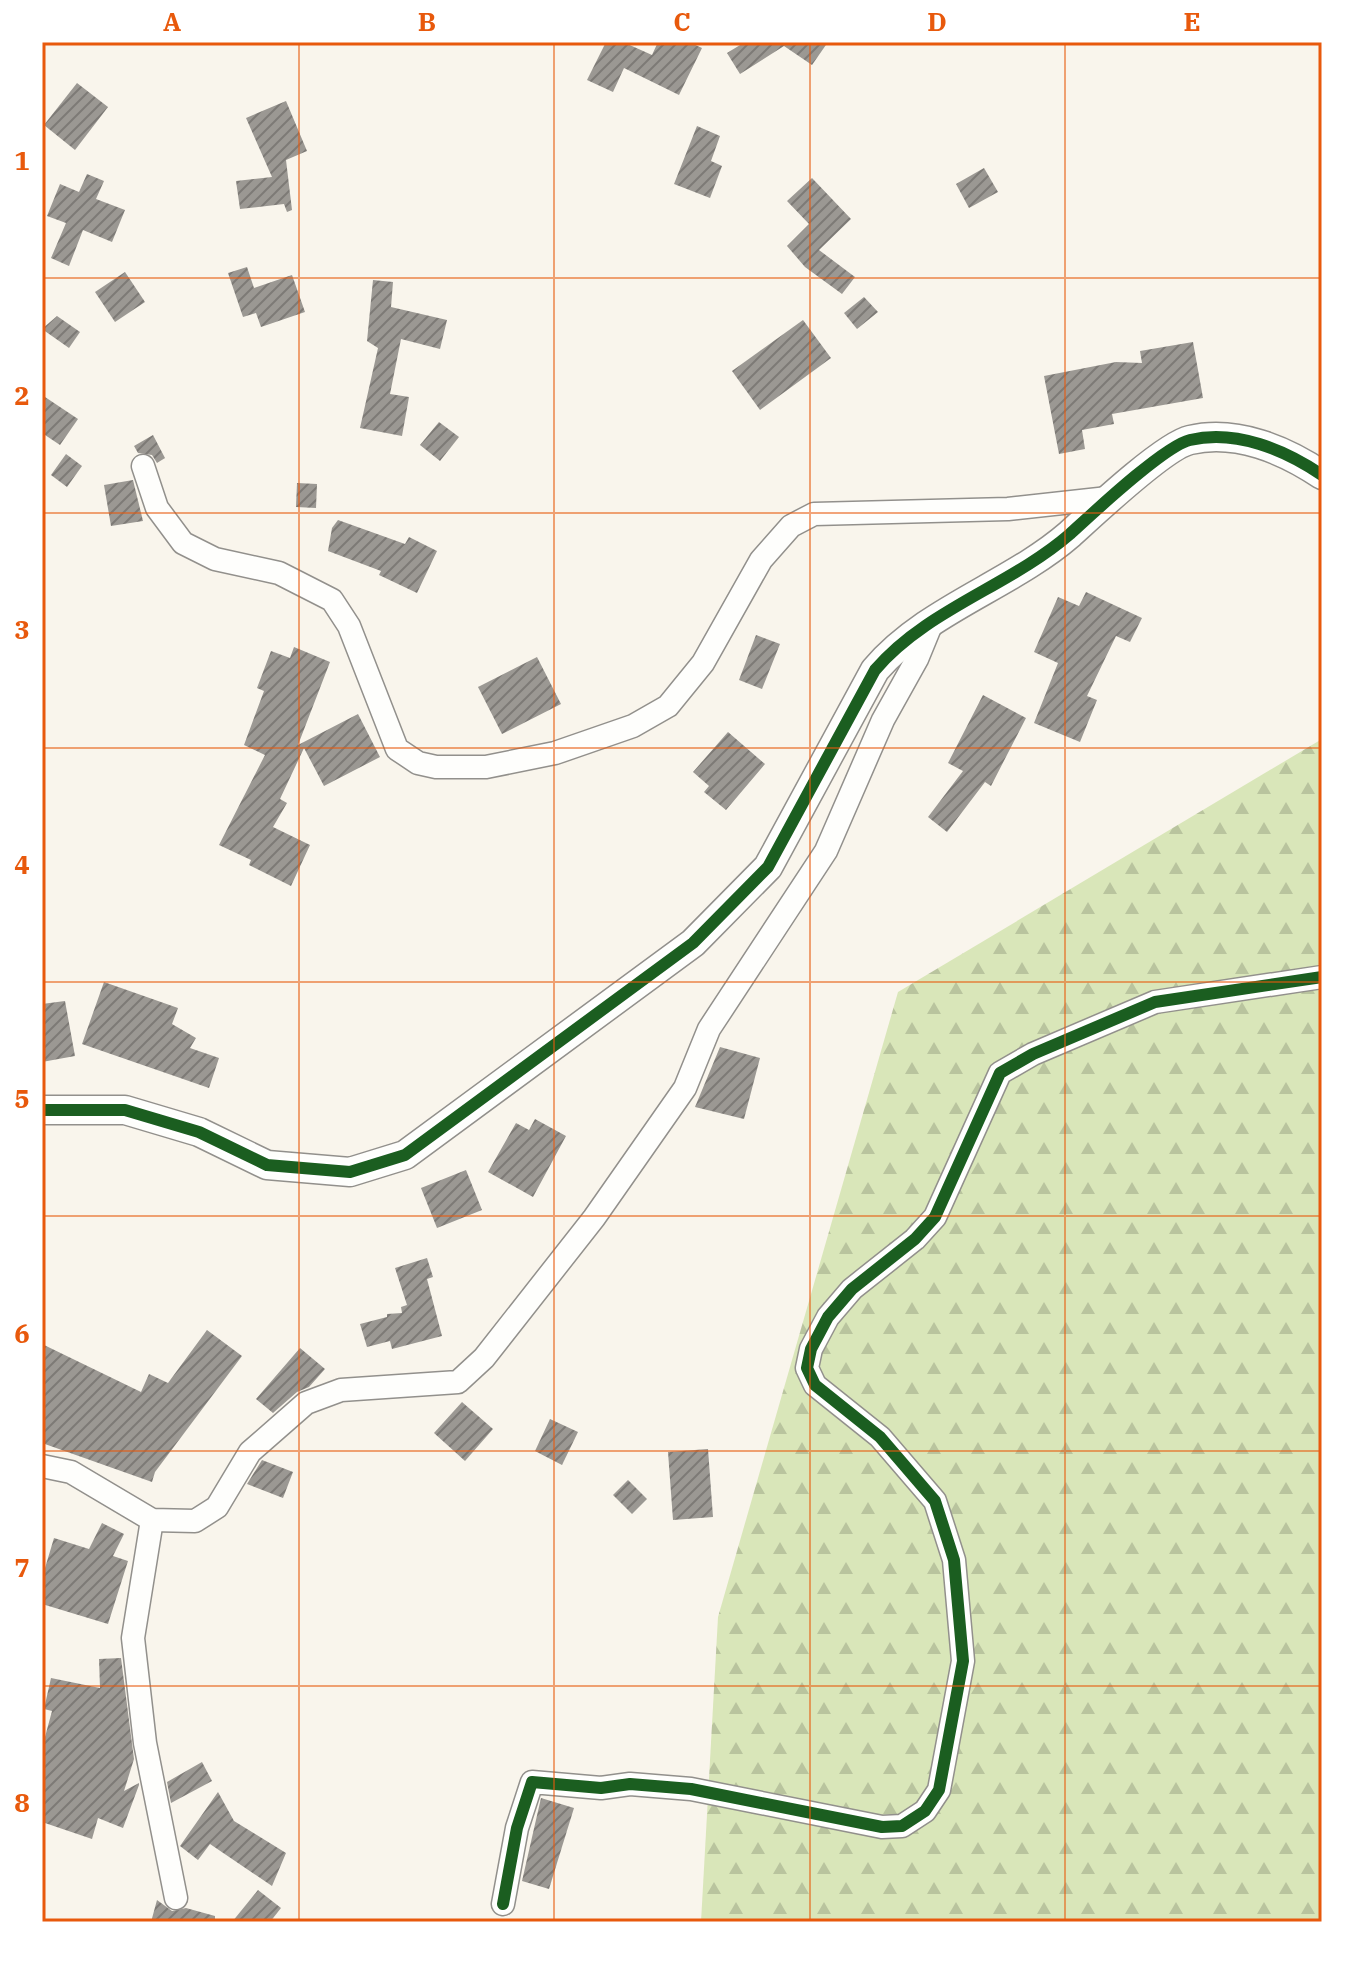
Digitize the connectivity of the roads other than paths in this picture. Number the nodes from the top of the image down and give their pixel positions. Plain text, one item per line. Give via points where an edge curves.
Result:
1 (143, 466) dead end
2 (1322, 475) edge
3 (1108, 498) junction
4 (933, 620) junction
5 (1322, 977) edge
6 (42, 1110) edge
7 (42, 1466) edge
8 (152, 1520) junction
9 (176, 1898) dead end
10 (503, 1904) dead end

1 - 3 street via 157,508 183,543 215,559 279,573 332,600 349,626 397,749 436,767 486,767 555,753 633,726 668,706 703,663 761,560 791,526 814,514 1008,509
2 - 3 street via 1263,445 1225,438 1187,440
3 - 4 street via 1068,536 1001,584
4 - 6 street via 894,648 875,670 768,867 693,943 405,1155 350,1172 267,1165 199,1132 125,1110
4 - 8 street via 826,851 709,1029 685,1088 594,1218 484,1358 458,1382 341,1390 306,1403 250,1452 217,1507 195,1521
5 - 10 street via 1155,1002 1000,1073 935,1217 852,1289 828,1317 811,1349 807,1368 815,1385 880,1437 935,1501 954,1560 963,1661 939,1790 925,1811 902,1826 882,1827 691,1789 532,1782
7 - 8 street via 71,1472
8 - 9 street via 133,1638 145,1743

